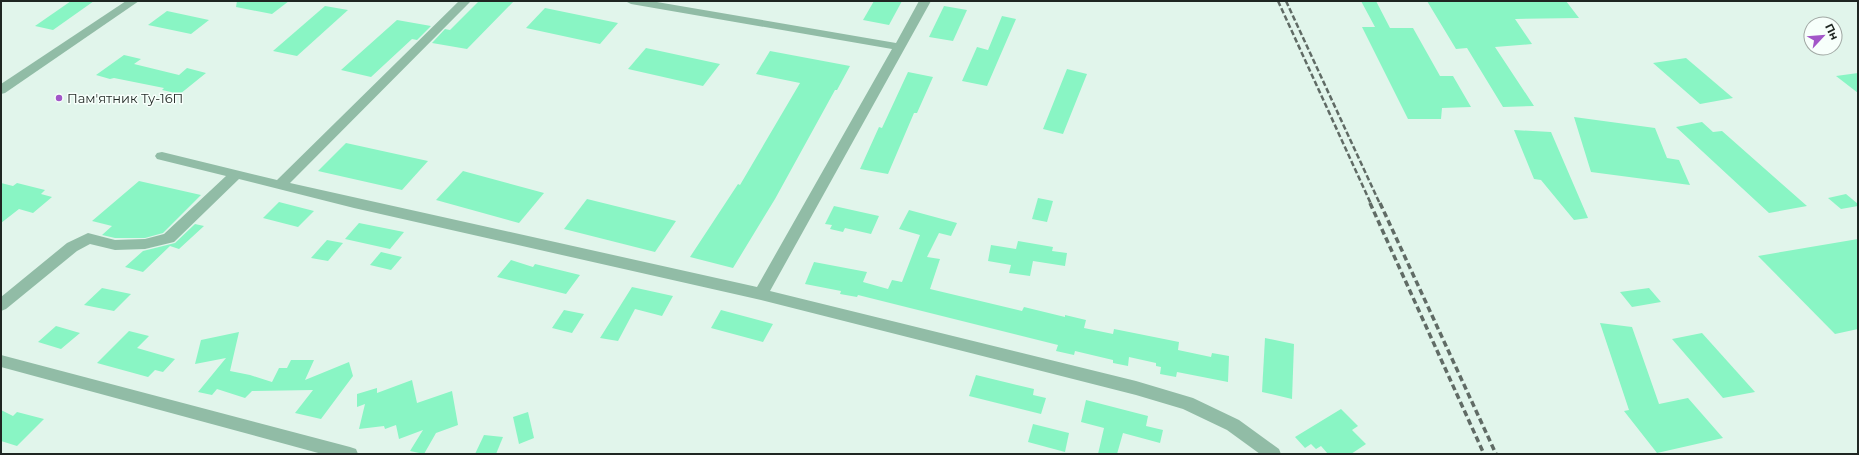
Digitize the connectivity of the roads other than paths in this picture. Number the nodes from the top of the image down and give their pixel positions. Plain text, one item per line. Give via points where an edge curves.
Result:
1 (133, 1) edge
2 (466, 1) edge
3 (631, 1) edge
4 (925, 1) edge
5 (899, 47) junction
6 (1, 90) edge
7 (162, 156) dead end
8 (236, 174) junction
9 (281, 184) junction
10 (761, 294) junction
11 (1, 305) edge
12 (1, 361) edge
13 (350, 454) edge
14 (1273, 454) edge

1 - 6 street
2 - 9 street
3 - 5 street
4 - 5 street
5 - 10 street
7 - 8 street
8 - 9 street
8 - 11 street via 169,238 145,244 115,245 88,238 72,247
9 - 10 street
10 - 14 street via 1158,394 1233,425
12 - 13 street

